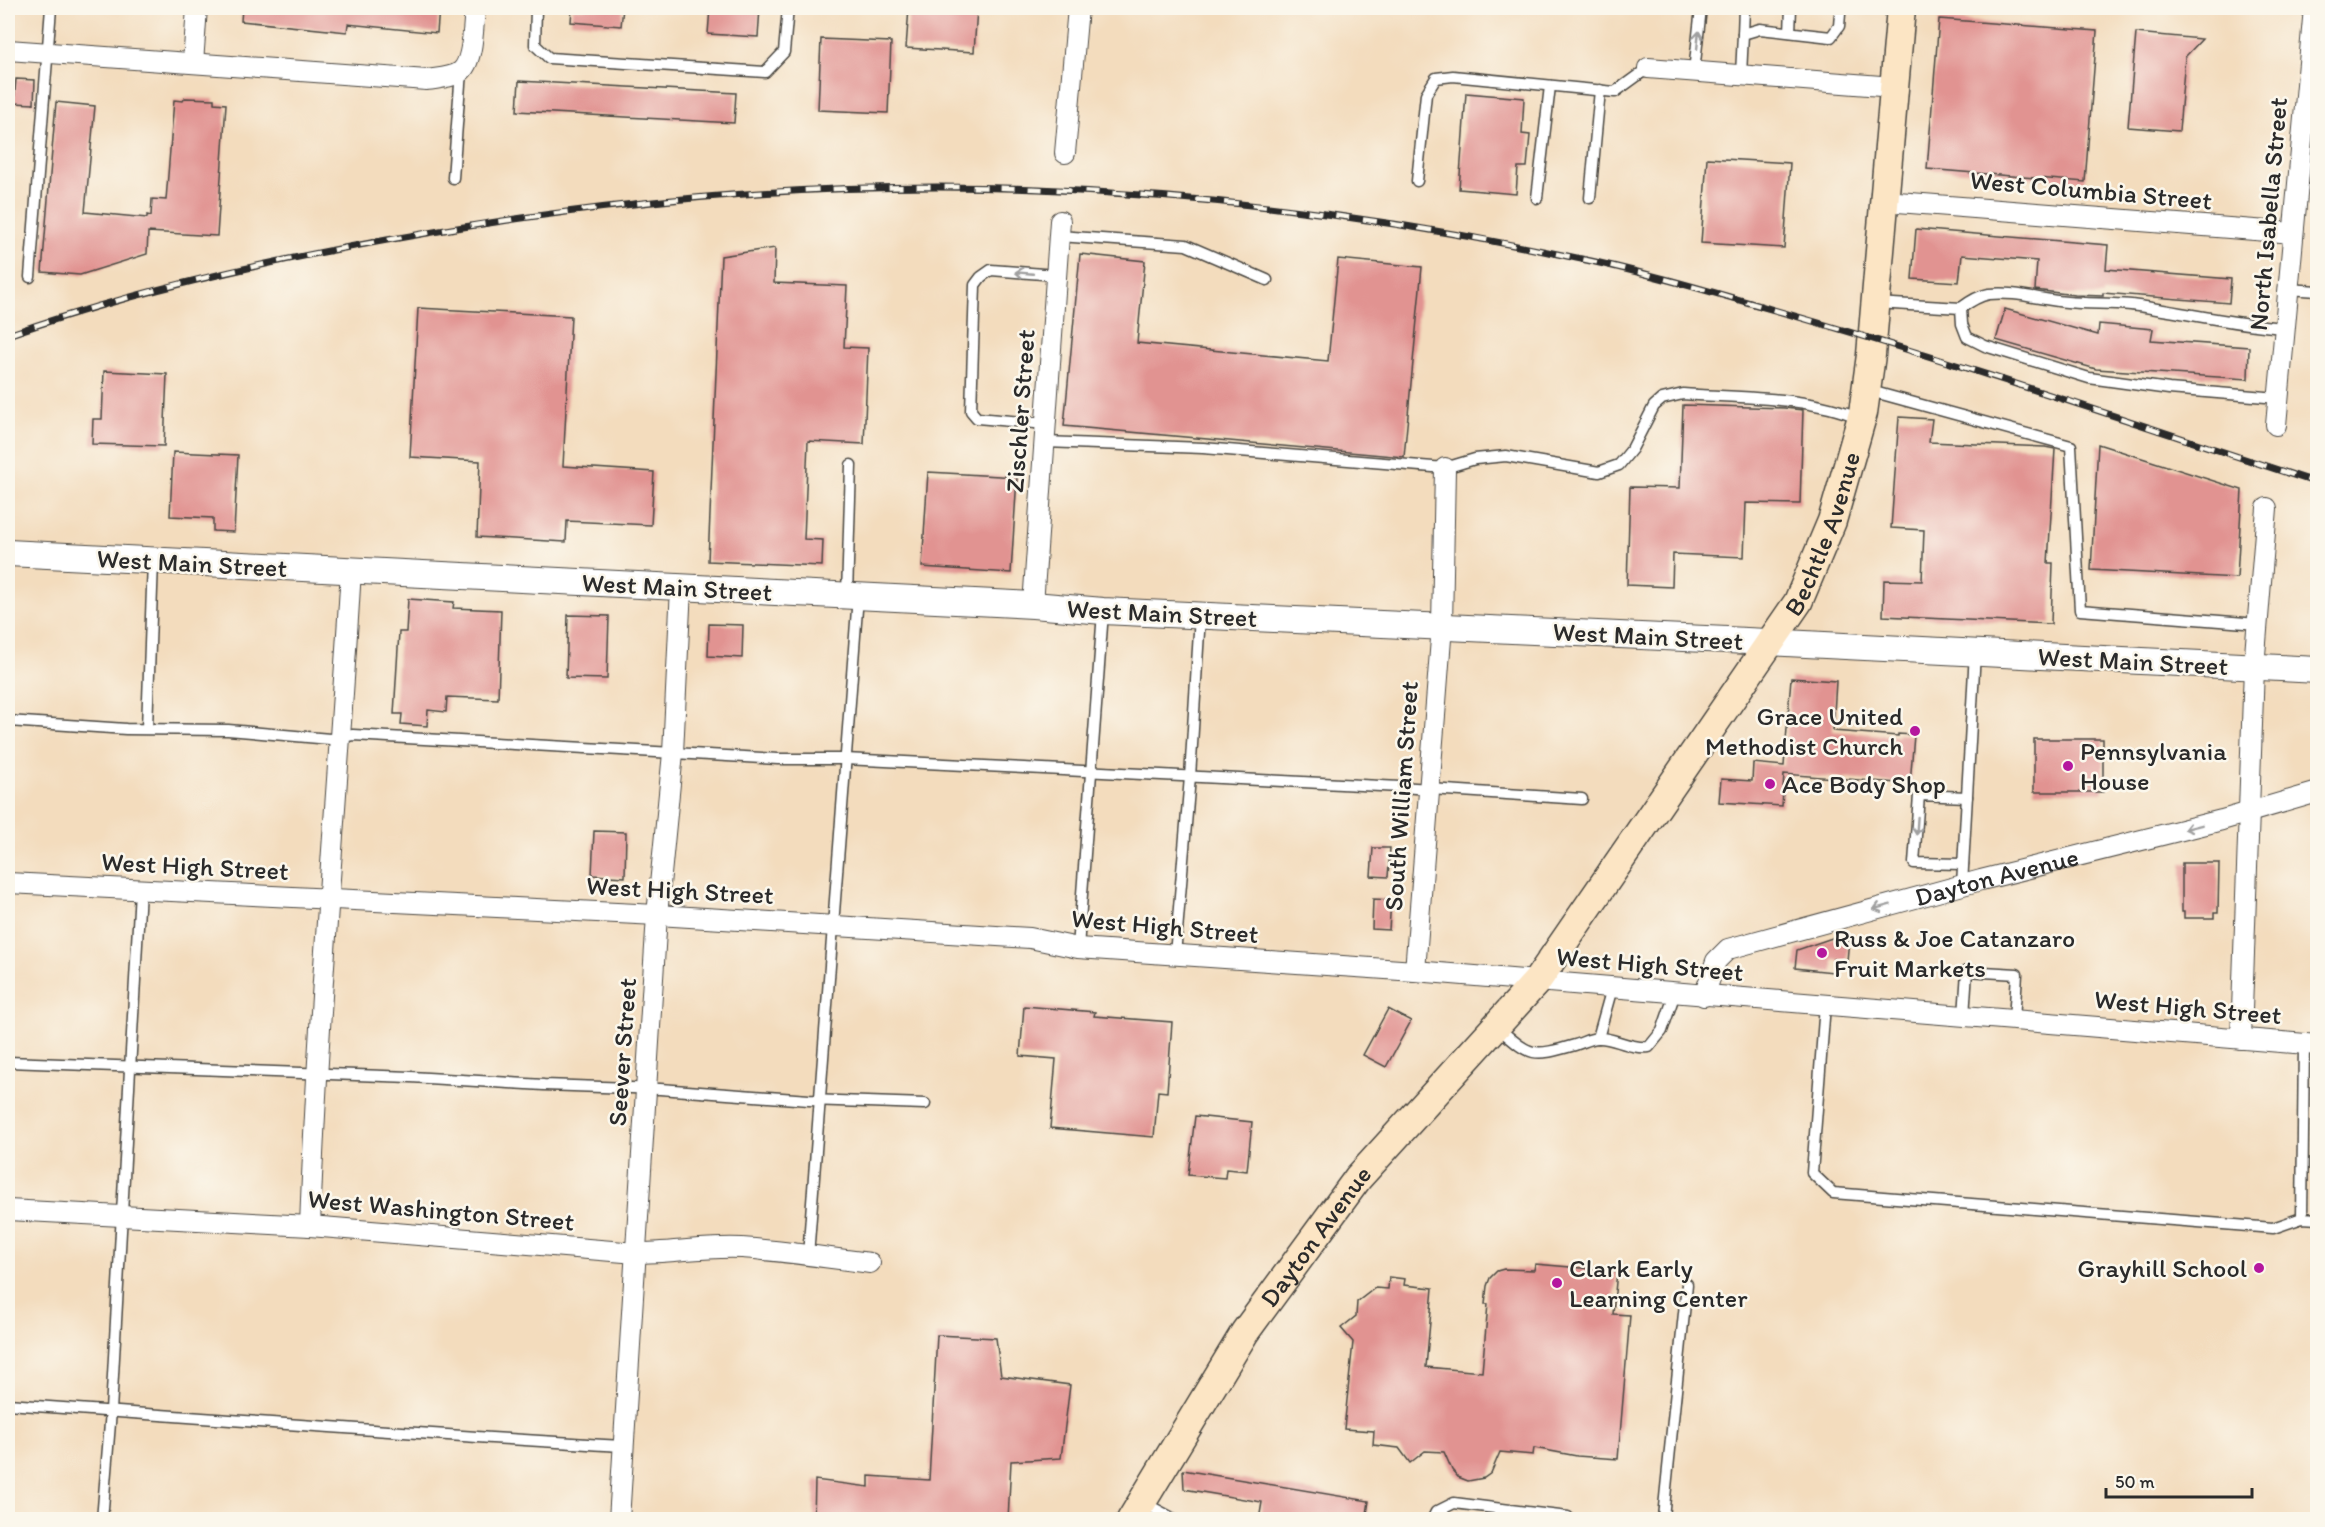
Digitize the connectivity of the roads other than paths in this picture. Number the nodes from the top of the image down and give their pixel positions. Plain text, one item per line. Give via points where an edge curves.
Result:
1 (51, 8) edge
2 (197, 8) edge
3 (475, 8) edge
4 (536, 8) edge
5 (788, 8) edge
6 (1078, 8) edge
7 (1701, 8) edge
8 (1744, 8) edge
9 (1791, 8) edge
10 (1901, 8) edge
11 (2314, 8) edge
12 (1840, 14) dead end
13 (1790, 32) junction
14 (1743, 34) junction
15 (8, 50) edge
16 (48, 53) junction
17 (193, 63) junction
18 (1648, 68) joint
19 (461, 71) junction
20 (1694, 72) junction
21 (1741, 75) junction
22 (1550, 86) junction
23 (1894, 87) junction
24 (1600, 90) junction
25 (2310, 125) edge
26 (1065, 153) dead end
27 (453, 178) dead end
28 (1417, 181) dead end
29 (1538, 198) dead end
30 (1590, 198) dead end
31 (1885, 201) junction
32 (1060, 229) joint
33 (2293, 234) junction
34 (1056, 275) junction
35 (30, 277) dead end
36 (1267, 280) dead end
37 (2288, 289) junction
38 (2318, 291) edge
39 (1876, 303) junction
40 (1961, 308) junction
41 (2284, 328) junction
42 (1866, 390) junction
43 (2278, 398) junction
44 (1861, 419) junction
45 (2276, 425) dead end
46 (1045, 433) junction
47 (851, 465) dead end
48 (1445, 468) junction
49 (2267, 508) dead end
50 (8, 553) edge
51 (153, 561) junction
52 (351, 570) junction
53 (681, 587) junction
54 (853, 596) junction
55 (1033, 605) junction
56 (1103, 611) junction
57 (1200, 615) junction
58 (2258, 624) junction
59 (1442, 626) junction
60 (1771, 642) junction
61 (1975, 652) junction
62 (2254, 667) junction
63 (2318, 670) edge
64 (8, 721) edge
65 (147, 728) junction
66 (341, 737) junction
67 (673, 753) junction
68 (845, 759) junction
69 (1091, 772) junction
70 (1190, 777) junction
71 (1429, 789) junction
72 (2318, 792) edge
73 (1967, 797) junction
74 (1582, 799) dead end
75 (2249, 812) junction
76 (1963, 864) junction
77 (8, 884) edge
78 (1962, 885) junction
79 (140, 890) junction
80 (328, 899) junction
81 (657, 915) junction
82 (833, 926) junction
83 (1078, 948) junction
84 (1175, 955) junction
85 (1415, 971) junction
86 (1537, 981) junction
87 (1612, 988) junction
88 (1675, 993) junction
89 (1704, 996) junction
90 (1825, 1005) junction
91 (1964, 1016) junction
92 (2014, 1020) junction
93 (1496, 1026) junction
94 (1598, 1038) junction
95 (2241, 1039) junction
96 (2311, 1044) edge
97 (8, 1062) edge
98 (129, 1068) junction
99 (316, 1075) junction
100 (646, 1089) junction
101 (821, 1100) junction
102 (925, 1104) dead end
103 (8, 1210) edge
104 (122, 1217) junction
105 (2302, 1218) junction
106 (2318, 1219) edge
107 (310, 1226) junction
108 (636, 1253) junction
109 (808, 1256) junction
110 (870, 1263) dead end
111 (1687, 1284) dead end
112 (8, 1404) edge
113 (111, 1411) junction
114 (623, 1446) junction
115 (1137, 1511) edge
116 (1661, 1518) edge
117 (102, 1520) edge
118 (619, 1520) edge
119 (1176, 1520) edge
120 (1432, 1520) edge
121 (1569, 1520) edge
122 (1677, 1520) edge

1 - 16 lane
2 - 17 street
3 - 19 street via 470,50
4 - 5 lane via 535,45 549,58 765,72 784,52
6 - 26 street
20 -> 7 lane
8 - 14 lane
9 - 13 lane
10 - 23 main road, Bechtle Avenue
11 - 25 street, North Isabella Street
12 - 13 lane via 1839,26 1831,37
13 - 14 lane via 1760,29
14 - 21 lane
15 - 16 street
16 - 17 street
16 - 35 lane
17 - 19 street via 427,80
18 - 20 street
18 - 24 lane via 1615,92
19 - 27 lane
20 - 21 street
21 - 23 street
22 - 24 lane
22 - 28 lane via 1453,76 1436,78 1426,94
22 - 29 lane
23 - 31 main road, Bechtle Avenue
24 - 30 lane
25 - 33 street, North Isabella Street
31 - 33 street, West Columbia Street
31 - 39 main road, Bechtle Avenue
32 - 34 street, Zischler Street
32 - 36 lane via 1186,245
33 - 37 street, North Isabella Street
34 - 46 street, Zischler Street
34 -> 46 lane via 991,270 975,285 970,411 977,418
37 - 38 lane
37 - 41 street, North Isabella Street
39 - 40 lane
39 - 42 main road, Bechtle Avenue
40 - 41 lane via 1987,294 2004,294 2082,304 2127,305
40 - 43 lane via 1966,337 2089,378
41 - 43 street, North Isabella Street
42 - 44 main road, Bechtle Avenue
42 - 58 lane via 2071,446 2080,610
43 - 45 street, North Isabella Street
44 - 48 lane via 1818,404 1683,394 1662,399 1654,406 1632,449 1619,465 1599,472 1506,456 1475,459
44 - 60 main road, Bechtle Avenue via 1832,521 1798,602
46 - 48 lane
46 - 55 street, Zischler Street
47 - 54 lane
48 - 59 street, South William Street
49 - 58 street
50 - 51 street, West Main Street
51 - 52 street, West Main Street
51 - 65 lane
52 - 53 street, West Main Street
52 - 66 street
53 - 54 street, West Main Street
53 - 67 street, Seever Street
54 - 55 street, West Main Street
54 - 68 lane
55 - 56 street, West Main Street
56 - 57 street, West Main Street
56 - 69 lane
57 - 59 street, West Main Street
57 - 70 lane
58 - 62 street
59 - 60 street, West Main Street
59 - 71 street, South William Street
60 - 61 street, West Main Street
60 - 86 main road, Bechtle Avenue
61 - 62 street, West Main Street
61 - 73 lane
62 - 63 street, West Main Street
62 - 75 street
64 - 65 lane
65 - 66 lane
66 - 67 lane
66 - 80 street
67 - 68 lane
67 - 81 street, Seever Street
68 - 69 lane
68 - 82 lane
69 - 70 lane
69 - 83 lane
70 - 71 lane
70 - 84 lane
71 - 74 lane
71 - 85 street, South William Street
72 - 75 street, Dayton Avenue
73 - 76 lane
73 -> 76 lane via 1919,795 1914,863
75 -> 78 street, Dayton Avenue
75 - 95 street
76 - 78 lane
77 - 79 street, West High Street
78 -> 89 street, Dayton Avenue via 1728,949 1716,961
79 - 80 street, West High Street
79 - 98 lane
80 - 81 street, West High Street
80 - 99 street
81 - 82 street, West High Street
81 - 100 street, Seever Street
82 - 83 street, West High Street via 1030,938
82 - 101 lane
83 - 84 street, West High Street
84 - 85 street, West High Street
85 - 86 street, West High Street
86 - 87 street, West High Street
86 - 93 main road, Dayton Avenue
87 - 88 street, West High Street
87 - 94 lane
88 - 89 street, West High Street
88 - 94 lane via 1662,1031 1649,1047 1635,1048
89 - 90 street, West High Street
90 - 91 street, West High Street
90 - 105 lane via 1812,1173 1833,1193 2273,1228
91 - 92 street, West High Street
91 - 92 lane via 1968,970 2017,974
92 - 95 street, West High Street
93 - 94 lane via 1533,1053
93 - 115 main road, Dayton Avenue via 1358,1178 1245,1332
95 - 96 street, West High Street
96 - 105 lane
97 - 98 lane
98 - 99 lane
98 - 104 lane
99 - 100 lane
99 - 107 street
100 - 101 lane
100 - 108 street, Seever Street
101 - 102 lane
101 - 109 lane
103 - 104 street, West Washington Street
104 - 107 street, West Washington Street
104 - 113 lane
105 - 106 lane
107 - 108 street, West Washington Street
108 - 109 street, West Washington Street via 741,1248
108 - 114 street, Seever Street
109 - 110 street, West Washington Street
111 - 116 lane
112 - 113 lane
113 - 114 lane
113 - 117 lane
114 - 118 street, Seever Street
115 - 119 lane
116 - 122 lane
120 - 121 lane via 1436,1512 1454,1503

